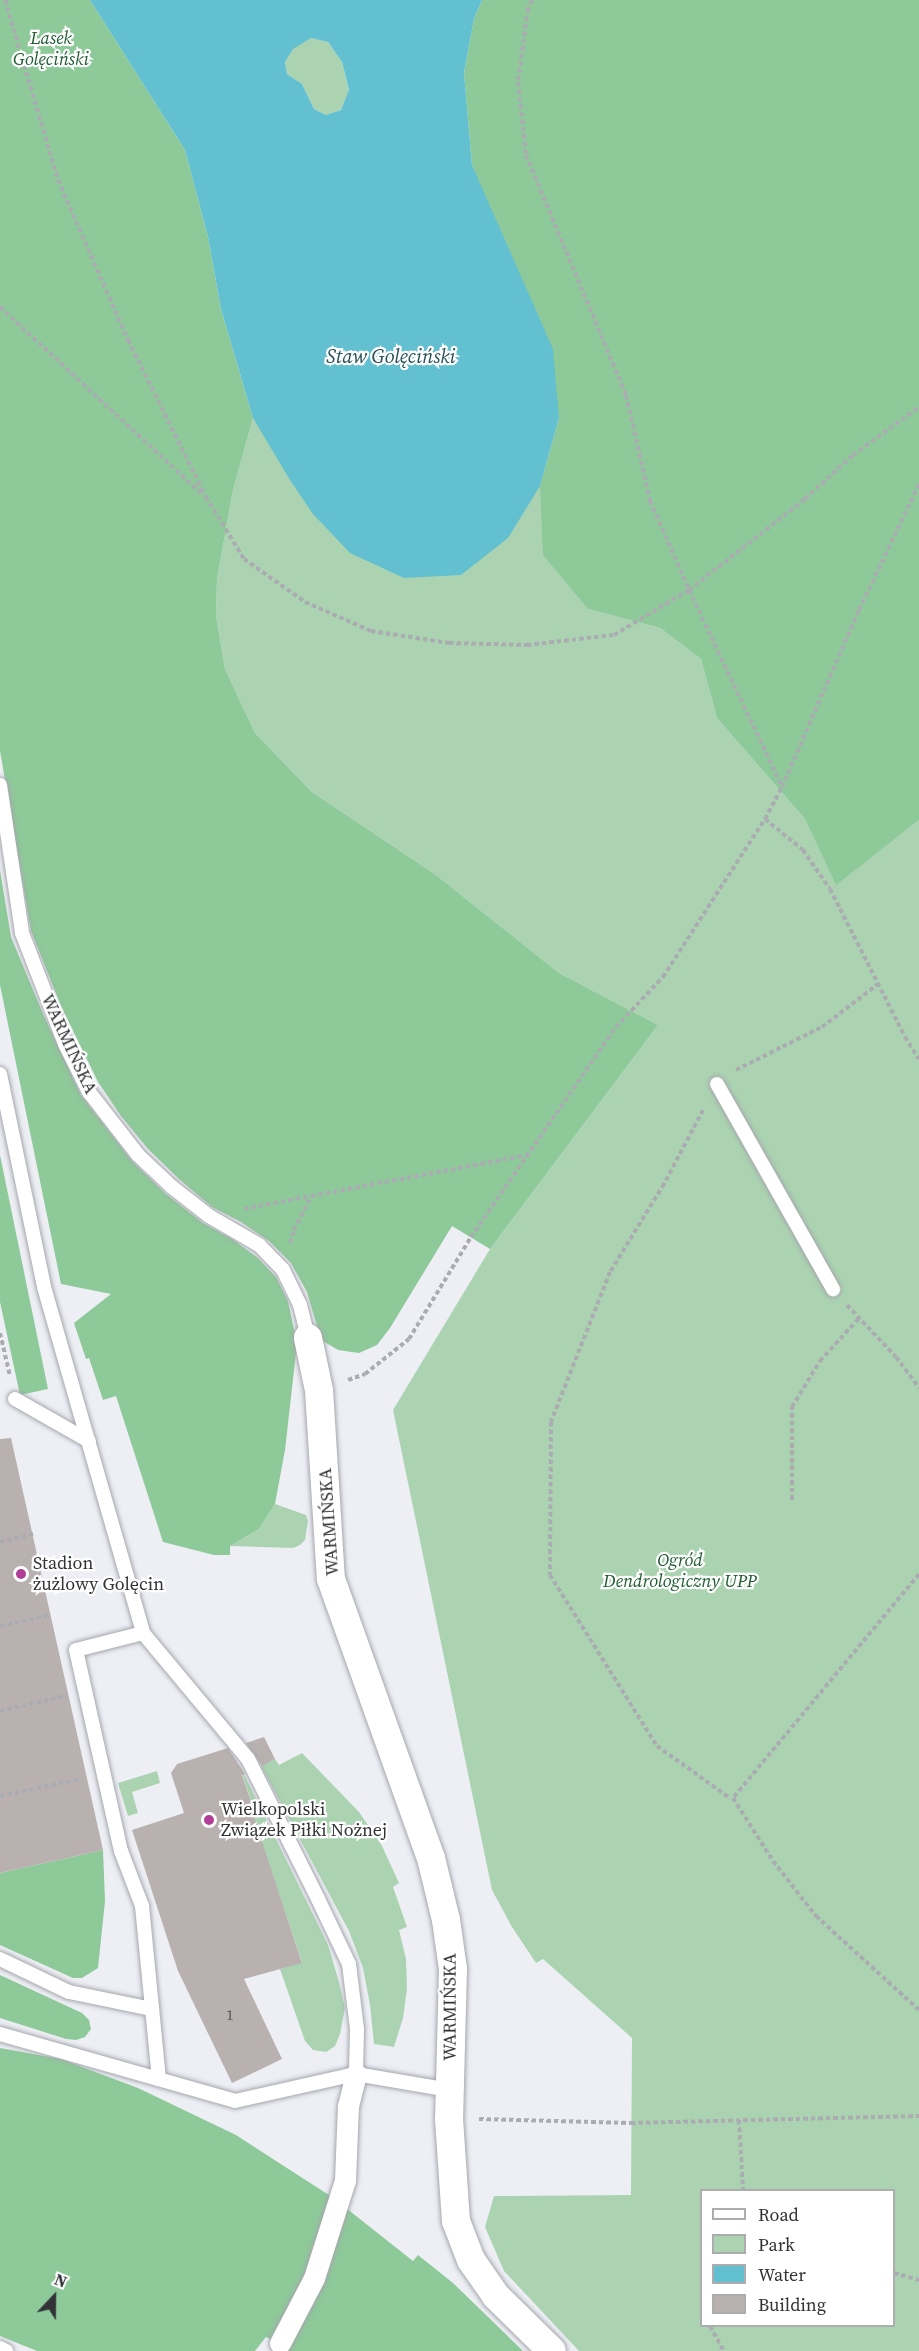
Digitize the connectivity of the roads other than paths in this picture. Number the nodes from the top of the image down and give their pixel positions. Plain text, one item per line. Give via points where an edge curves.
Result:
1 (0, 785) edge
2 (0, 1074) edge
3 (717, 1084) road end
4 (833, 1289) road end
5 (308, 1338) joint
6 (15, 1399) road end
7 (89, 1441) junction
8 (143, 1633) junction
9 (0, 1959) edge
10 (152, 2008) junction
11 (0, 2034) edge
12 (356, 2073) junction
13 (159, 2079) junction
14 (450, 2090) junction
15 (0, 2348) edge
16 (277, 2348) edge
17 (6, 2351) edge
18 (552, 2351) edge

1 - 5 lane, WARMIŃSKA via 22,933 65,1044 89,1092 138,1155 209,1216 259,1245 283,1270 300,1305
2 - 7 lane via 44,1287
3 - 4 lane
5 - 14 street, WARMIŃSKA via 319,1390 332,1579 432,1858 446,1920 453,1969
6 - 7 lane
7 - 8 lane
8 - 10 lane via 76,1650 121,1851 142,1906
8 - 12 lane via 248,1759 324,1910 349,1964 357,2029
9 - 10 lane via 69,1992
10 - 13 lane
11 - 13 lane
12 - 13 lane via 235,2101
12 - 14 lane
12 - 16 street via 348,2106 345,2180 314,2278
14 - 18 street, WARMIŃSKA via 451,2184 456,2221 471,2260 496,2296
15 - 17 lane

